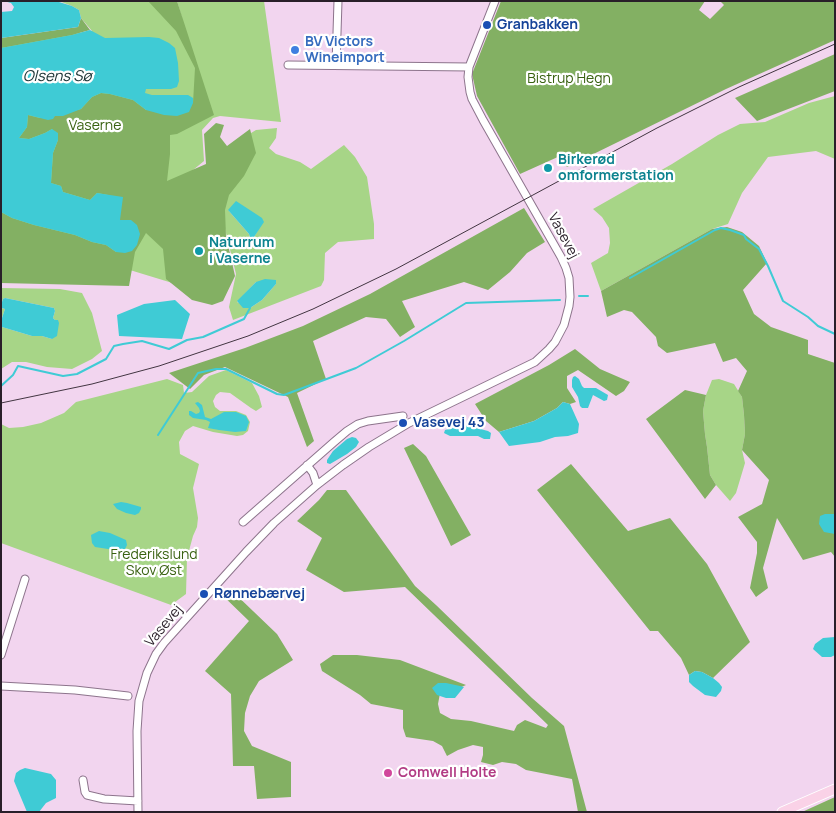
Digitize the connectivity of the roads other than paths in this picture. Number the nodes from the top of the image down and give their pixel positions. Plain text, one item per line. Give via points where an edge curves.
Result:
1 (338, 1) edge
2 (496, 1) edge
3 (288, 65) dead end
4 (336, 65) junction
5 (469, 67) junction
6 (403, 416) dead end
7 (308, 465) junction
8 (317, 485) junction
9 (243, 522) dead end
10 (25, 579) dead end
11 (1, 655) edge
12 (1, 686) edge
13 (128, 696) dead end
14 (82, 780) dead end
15 (835, 789) edge
16 (138, 801) junction
17 (138, 812) edge
18 (782, 812) edge

1 - 4 street
2 - 5 street, Vasevej
3 - 4 street
4 - 5 street
5 - 8 street, Vasevej via 468,84 472,99 566,268 570,306 564,325 549,349 535,362 409,423
6 - 7 street via 358,424
7 - 8 street
7 - 9 street
8 - 16 street, Vasevej via 246,552 156,654 139,701
10 - 11 street
12 - 13 street
14 - 16 street via 87,795
15 - 18 main road
16 - 17 street, Vasevej

